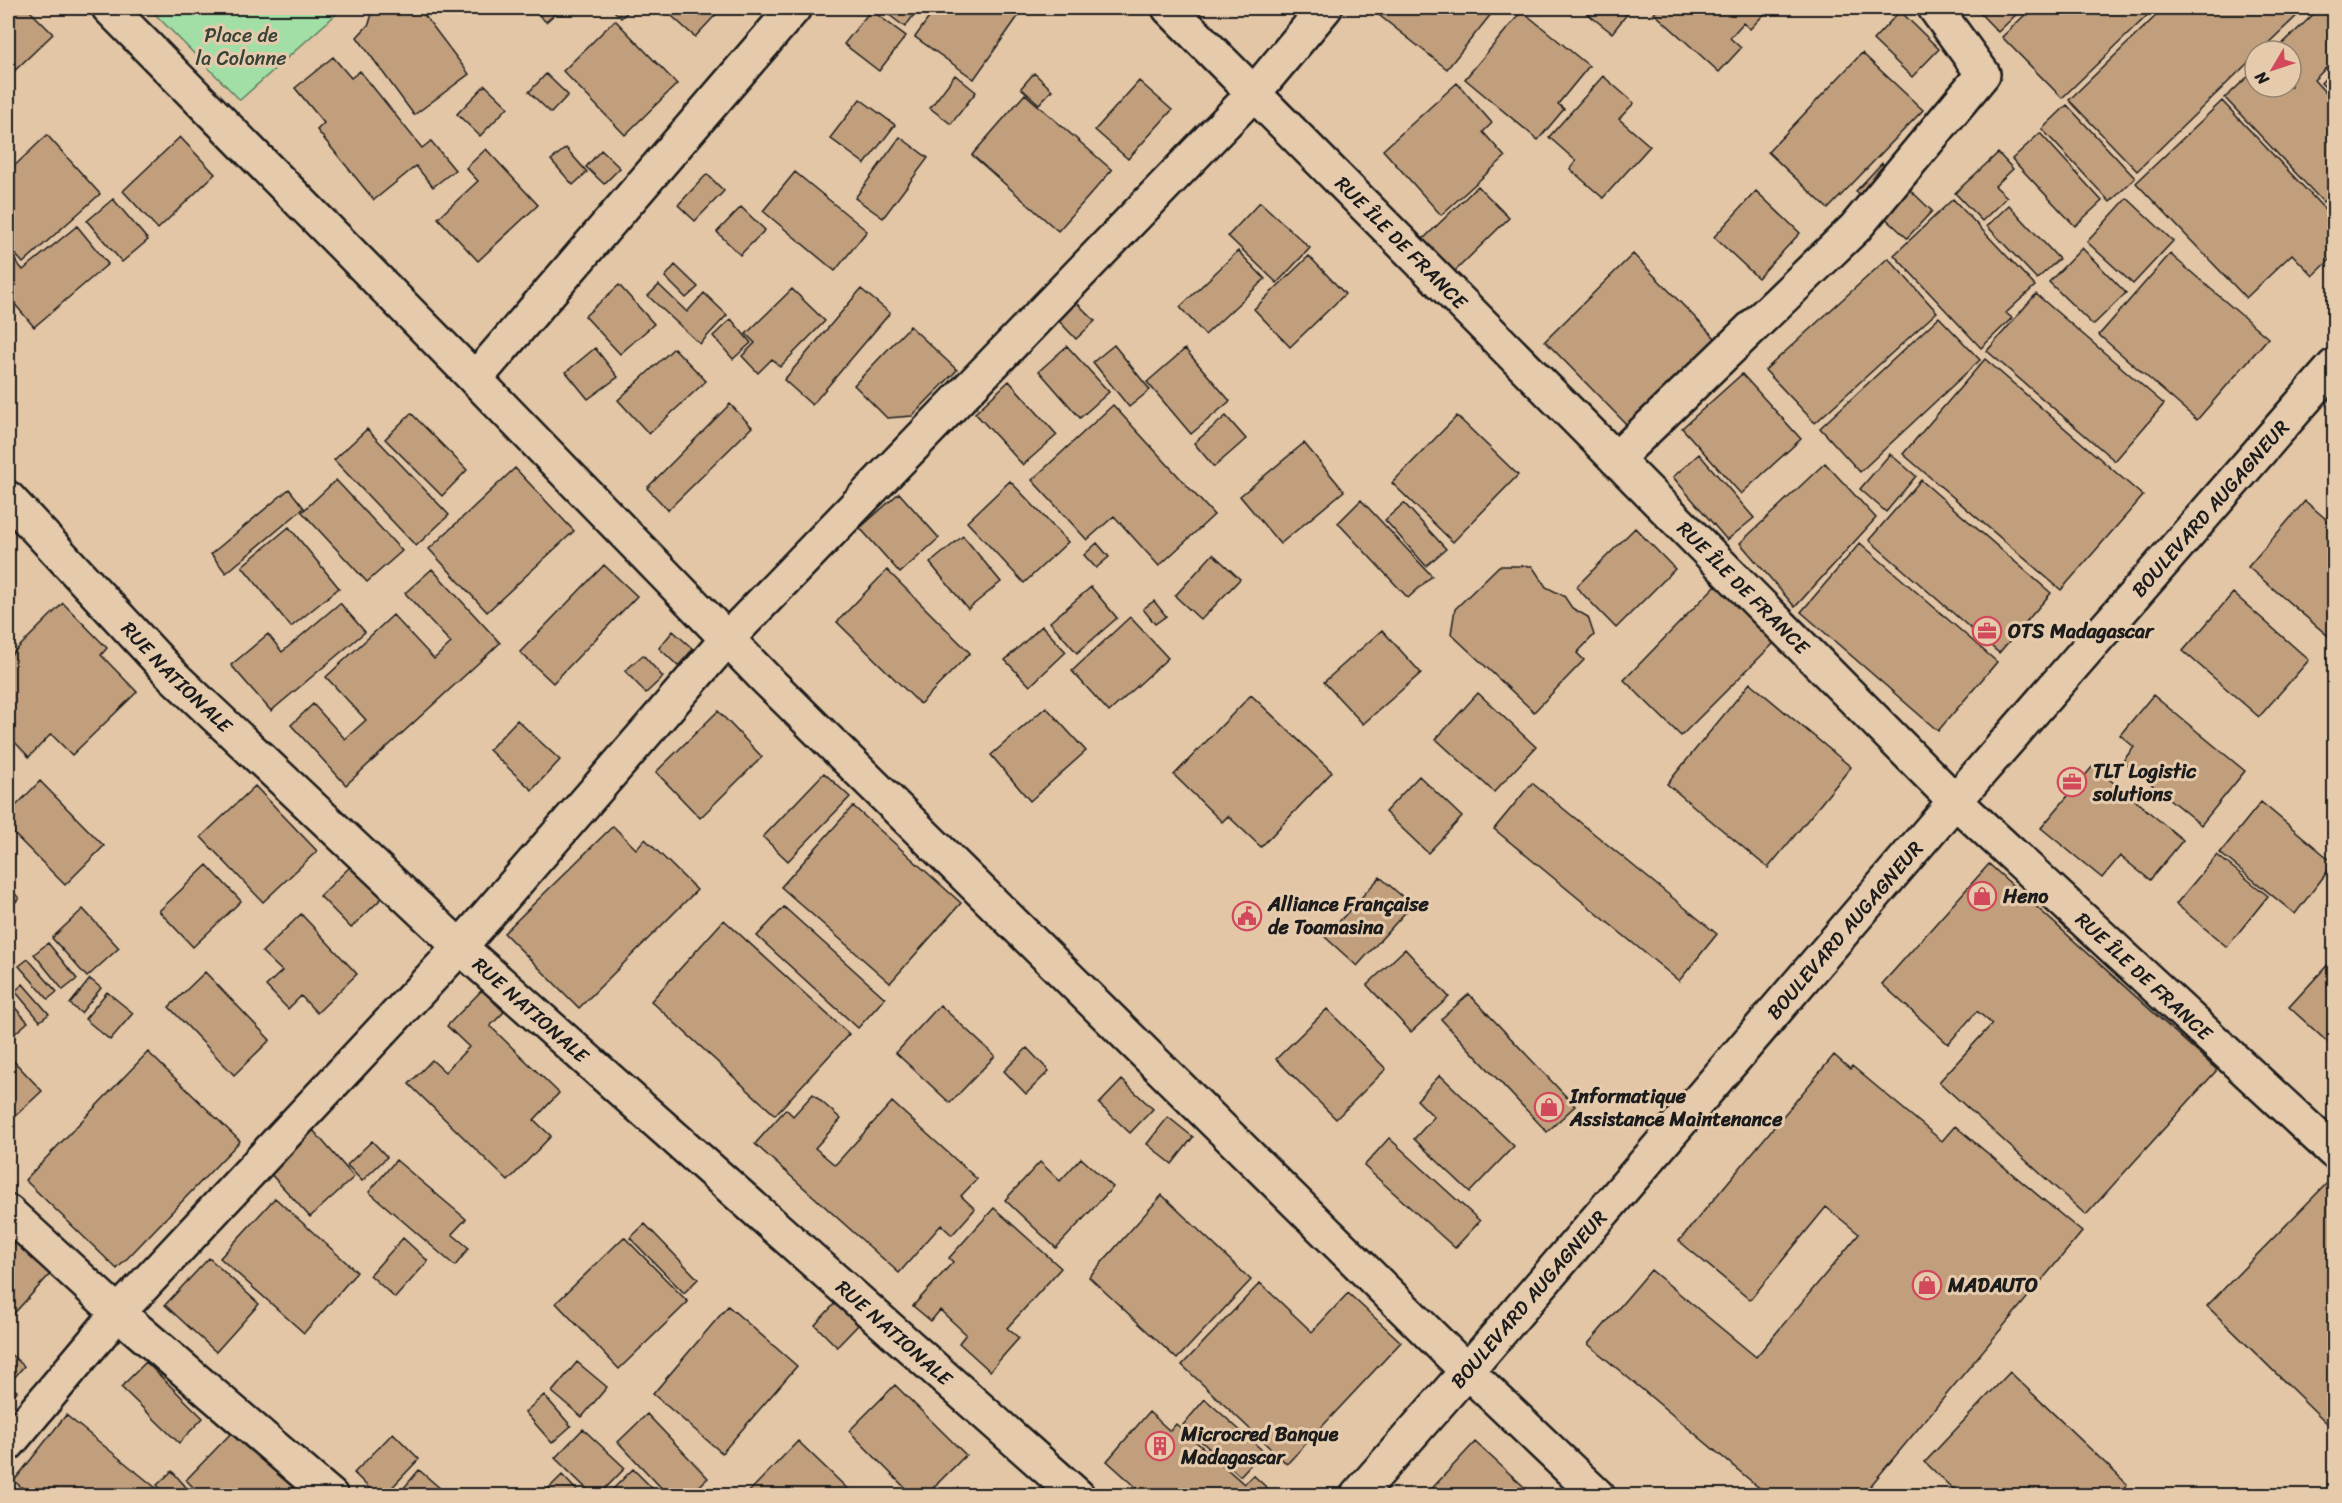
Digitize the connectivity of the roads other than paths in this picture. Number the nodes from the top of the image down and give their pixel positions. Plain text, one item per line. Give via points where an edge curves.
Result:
1 (109, 8) edge
2 (794, 8) edge
3 (1169, 8) edge
4 (1325, 8) edge
5 (1935, 8) edge
6 (1254, 93) junction
7 (2334, 366) edge
8 (475, 379) junction
9 (1616, 459) junction
10 (8, 498) edge
11 (728, 638) junction
12 (1955, 801) junction
13 (460, 947) junction
14 (2334, 1152) edge
15 (8, 1212) edge
16 (118, 1313) junction
17 (1467, 1371) junction
18 (8, 1444) edge
19 (331, 1496) edge
20 (1078, 1496) edge
21 (1357, 1496) edge
22 (1598, 1496) edge

1 - 8 street
2 - 8 street
3 - 6 street, RUE ÎLE DE FRANCE
4 - 6 street
5 - 9 street via 1983,74 1855,228
6 - 9 street, RUE ÎLE DE FRANCE
6 - 11 street
7 - 12 street, BOULEVARD AUGAGNEUR
8 - 11 street
9 - 12 street, RUE ÎLE DE FRANCE
10 - 13 street, RUE NATIONALE via 174,677
11 - 13 street
11 - 17 street
12 - 14 street, RUE ÎLE DE FRANCE
12 - 17 street, BOULEVARD AUGAGNEUR
13 - 16 street
13 - 20 street, RUE NATIONALE
15 - 16 street
16 - 18 street
16 - 19 street
17 - 21 street, BOULEVARD AUGAGNEUR
17 - 22 street

